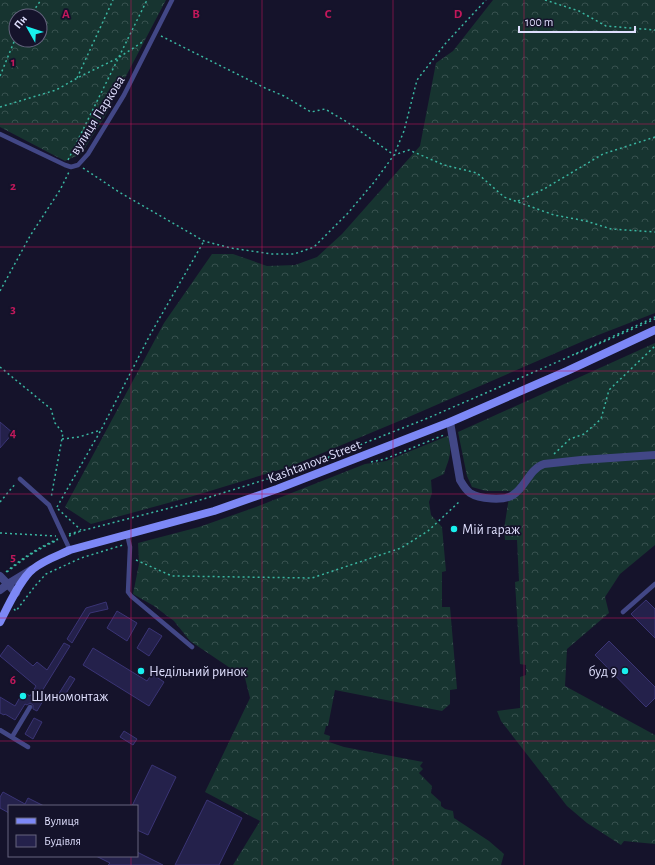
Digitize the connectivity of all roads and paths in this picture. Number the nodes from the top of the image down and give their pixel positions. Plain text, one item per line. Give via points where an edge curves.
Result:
1 (113, 0) edge
2 (147, 0) edge
3 (172, 0) edge
4 (486, 0) edge
5 (544, 0) edge
6 (655, 30) edge
7 (156, 33) junction
8 (11, 48) edge
9 (118, 58) junction
10 (0, 76) edge
11 (77, 78) junction
12 (0, 107) edge
13 (0, 134) edge
14 (655, 138) edge
15 (394, 155) junction
16 (65, 165) junction
17 (78, 165) junction
18 (71, 166) junction
19 (517, 202) junction
20 (655, 232) edge
21 (204, 241) junction
22 (0, 291) edge
23 (655, 318) edge
24 (655, 330) edge
25 (655, 346) edge
26 (0, 367) edge
27 (450, 422) junction
28 (101, 430) junction
29 (62, 439) junction
30 (655, 455) edge
31 (544, 464) junction
32 (20, 479) joint
33 (460, 501) dead end
34 (0, 502) edge
35 (49, 505) junction
36 (81, 530) junction
37 (0, 533) edge
38 (128, 534) junction
39 (64, 537) junction
40 (129, 544) junction
41 (70, 550) junction
42 (130, 557) junction
43 (32, 570) junction
44 (1, 577) edge
45 (8, 584) junction
46 (655, 584) edge
47 (0, 590) edge
48 (16, 593) junction
49 (16, 611) dead end
50 (623, 612) dead end
51 (0, 622) edge
52 (192, 647) dead end
53 (30, 707) dead end
54 (0, 730) edge
55 (12, 737) junction
56 (28, 747) dead end

1 - 11 path
2 - 9 path
3 - 7 lane, вулиця Паркова
4 - 15 path via 445,44 417,80 404,131
5 - 6 path via 579,11 606,26
7 - 9 path
7 - 15 path via 311,112 325,109
7 - 17 lane, вулиця Паркова via 124,95 88,154
8 - 10 path
9 - 11 path
9 - 16 path
11 - 12 path via 56,90
13 - 16 lane, вулиця Паркова
14 - 19 path via 603,154
15 - 19 path via 409,150 444,165 477,173 504,197
15 - 21 path via 352,208 314,247 294,254 271,254
16 - 18 lane, вулиця Паркова
17 - 18 lane, вулиця Паркова
17 - 21 path
18 - 22 path via 60,190 30,236
19 - 20 path via 554,215 611,229
21 - 28 path via 151,333
23 - 36 path via 428,418 296,470 198,501
23 - 39 path via 565,360 296,471 198,501
24 - 27 main road, Kashtanova Street
25 - 31 path via 609,390 601,419 584,434 570,439
26 - 29 path via 51,409 55,423 63,433
27 - 31 street via 460,480 471,494 486,498 513,495 534,470
27 - 38 main road, Kashtanova Street via 277,489
28 - 29 path
28 - 36 path via 56,508
29 - 35 path
30 - 31 street
32 - 34 path
32 - 35 lane
33 - 42 path via 428,532 401,548 312,578 172,576
35 - 39 lane
36 - 39 path
37 - 39 path
38 - 40 lane
38 - 41 main road, Kashtanova Street
39 - 41 lane
39 - 44 path via 22,558
40 - 42 lane
40 - 49 path via 82,558 46,574
41 - 43 main road, Kashtanova Street via 46,560
42 - 52 lane via 128,592
43 - 45 street
43 - 48 main road, Kashtanova Street
44 - 45 street
45 - 47 street
45 - 48 street
46 - 50 lane
48 - 51 main road, Kashtanova Street
53 - 55 lane
54 - 55 lane
55 - 56 lane

